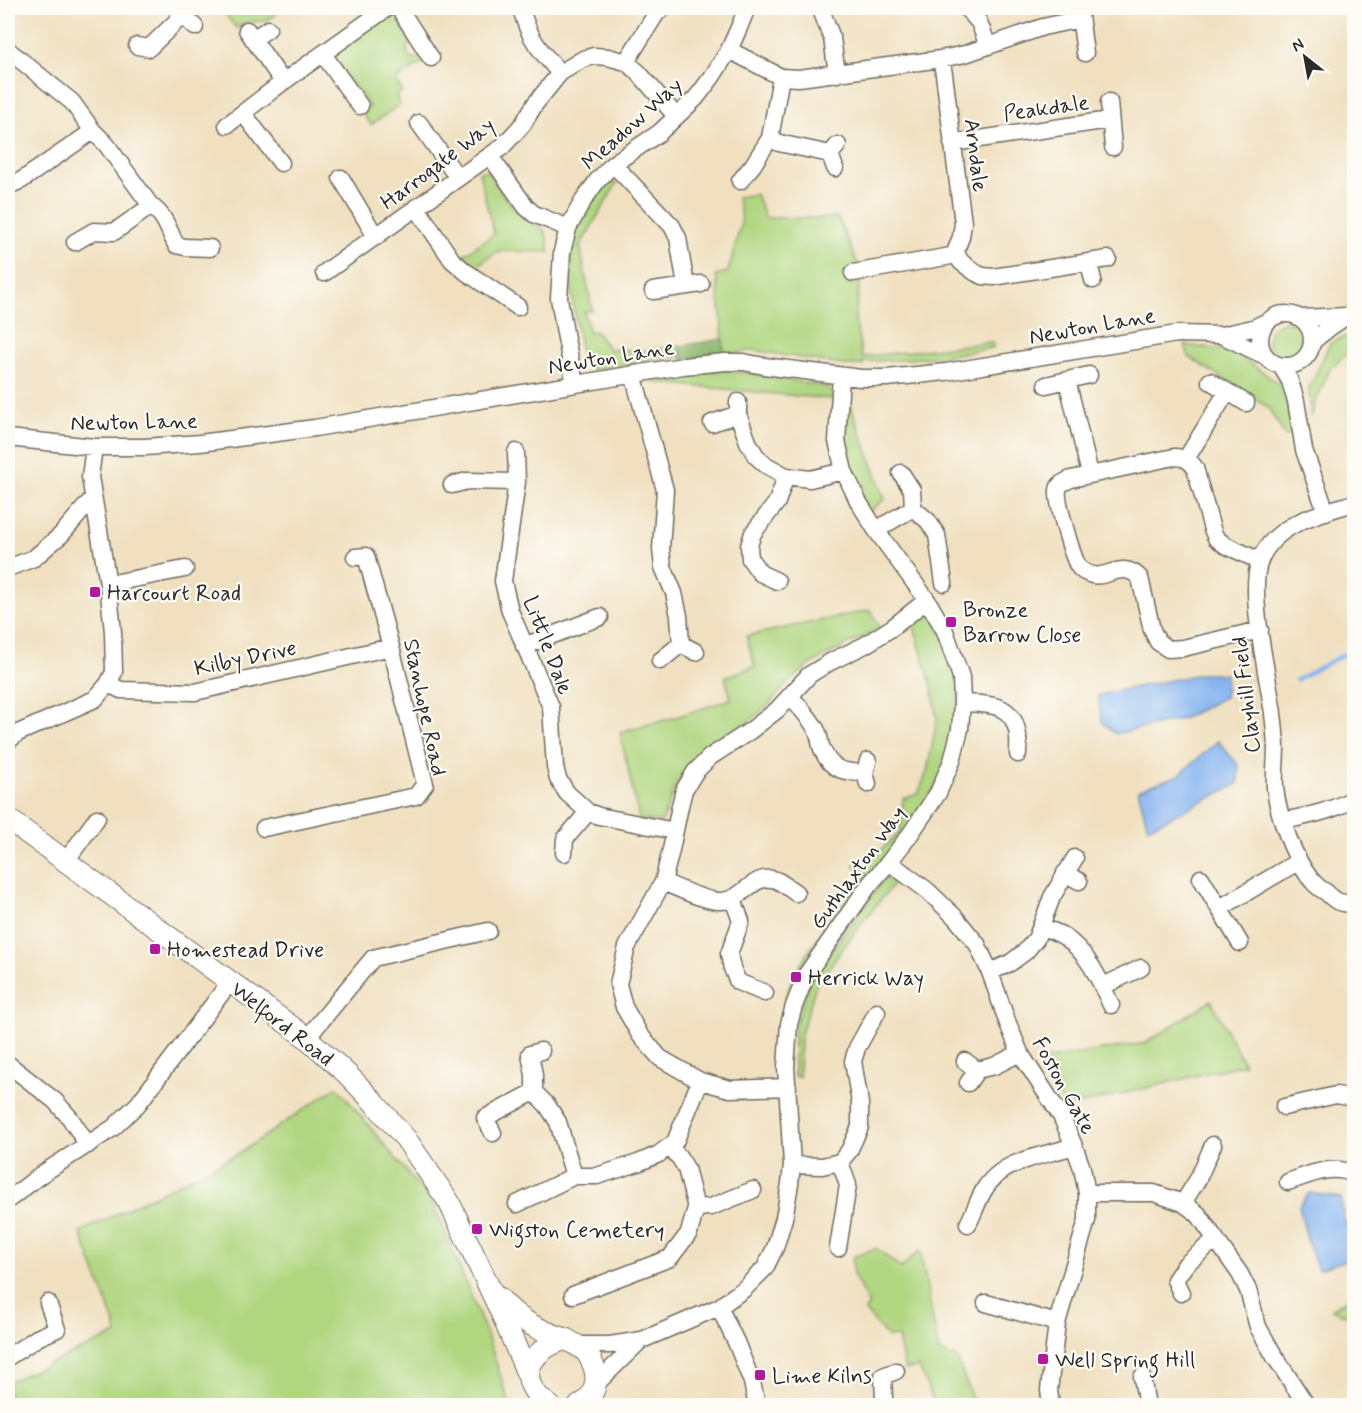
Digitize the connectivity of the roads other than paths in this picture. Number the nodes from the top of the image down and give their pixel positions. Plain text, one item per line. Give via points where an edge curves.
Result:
1 (387, 8) edge
2 (399, 8) edge
3 (521, 8) edge
4 (663, 8) edge
5 (747, 8) edge
6 (821, 8) edge
7 (966, 8) edge
8 (1079, 13) edge
9 (184, 17) edge
10 (268, 29) dead end
11 (988, 46) junction
12 (8, 50) edge
13 (729, 50) junction
14 (146, 51) dead end
15 (422, 53) dead end
16 (1085, 53) dead end
17 (323, 54) junction
18 (941, 59) junction
19 (626, 62) junction
20 (560, 73) junction
21 (837, 74) junction
22 (781, 77) junction
23 (283, 82) junction
24 (352, 102) dead end
25 (1108, 102) dead end
26 (243, 113) junction
27 (676, 116) junction
28 (1110, 120) junction
29 (419, 123) dead end
30 (227, 124) dead end
31 (93, 131) junction
32 (770, 138) junction
33 (952, 143) junction
34 (1113, 147) dead end
35 (490, 156) junction
36 (834, 156) dead end
37 (271, 159) dead end
38 (613, 164) junction
39 (341, 178) dead end
40 (458, 178) junction
41 (738, 184) dead end
42 (8, 186) edge
43 (151, 206) junction
44 (417, 207) junction
45 (568, 228) junction
46 (376, 237) junction
47 (75, 242) dead end
48 (210, 248) dead end
49 (957, 255) junction
50 (1108, 259) dead end
51 (1089, 263) junction
52 (324, 273) dead end
53 (853, 273) dead end
54 (1092, 280) dead end
55 (653, 291) dead end
56 (518, 307) dead end
57 (1351, 315) edge
58 (1301, 318) junction
59 (1268, 321) junction
60 (1221, 335) junction
61 (1310, 349) junction
62 (1265, 356) junction
63 (1281, 366) junction
64 (633, 374) junction
65 (1089, 375) dead end
66 (841, 376) junction
67 (1067, 381) junction
68 (1210, 381) dead end
69 (575, 384) junction
70 (1046, 385) dead end
71 (1227, 392) junction
72 (1296, 401) junction
73 (1246, 403) dead end
74 (712, 423) dead end
75 (8, 438) edge
76 (94, 447) junction
77 (516, 452) dead end
78 (1186, 459) junction
79 (844, 471) junction
80 (901, 473) dead end
81 (1090, 474) junction
82 (786, 476) junction
83 (461, 479) dead end
84 (517, 482) junction
85 (93, 498) junction
86 (1354, 503) edge
87 (913, 508) junction
88 (1326, 512) junction
89 (876, 530) junction
90 (365, 555) dead end
91 (1260, 561) junction
92 (8, 568) edge
93 (185, 568) dead end
94 (777, 581) dead end
95 (944, 583) dead end
96 (108, 584) junction
97 (927, 600) junction
98 (600, 617) dead end
99 (1260, 630) junction
100 (681, 644) junction
101 (524, 646) junction
102 (391, 647) junction
103 (696, 652) dead end
104 (660, 661) dead end
105 (108, 684) junction
106 (790, 696) junction
107 (962, 702) junction
108 (8, 741) edge
109 (1018, 754) dead end
110 (867, 773) dead end
111 (1354, 798) edge
112 (588, 812) junction
113 (97, 818) dead end
114 (8, 819) edge
115 (1283, 821) junction
116 (264, 828) dead end
117 (675, 831) junction
118 (562, 843) dead end
119 (1075, 858) dead end
120 (66, 861) junction
121 (1299, 861) junction
122 (889, 862) junction
123 (1202, 878) dead end
124 (663, 882) junction
125 (796, 893) dead end
126 (733, 899) junction
127 (1354, 905) edge
128 (1220, 909) junction
129 (1042, 927) junction
130 (488, 930) dead end
131 (1240, 944) dead end
132 (1141, 968) dead end
133 (990, 972) junction
134 (230, 982) junction
135 (1103, 986) junction
136 (765, 993) dead end
137 (1111, 1005) dead end
138 (877, 1012) dead end
139 (307, 1038) junction
140 (541, 1051) dead end
141 (1020, 1053) junction
142 (8, 1064) edge
143 (970, 1072) dead end
144 (700, 1081) junction
145 (788, 1087) junction
146 (534, 1092) junction
147 (1354, 1098) edge
148 (1284, 1107) dead end
149 (493, 1133) dead end
150 (87, 1145) junction
151 (1213, 1145) dead end
152 (1074, 1146) junction
153 (669, 1147) junction
154 (840, 1162) junction
155 (792, 1165) junction
156 (1354, 1174) edge
157 (574, 1176) junction
158 (1288, 1182) dead end
159 (753, 1190) dead end
160 (1087, 1193) junction
161 (8, 1200) edge
162 (1183, 1203) junction
163 (517, 1204) dead end
164 (696, 1208) junction
165 (976, 1218) dead end
166 (1216, 1239) junction
167 (838, 1248) dead end
168 (1173, 1284) dead end
169 (490, 1289) junction
170 (573, 1295) dead end
171 (48, 1303) dead end
172 (986, 1303) dead end
173 (719, 1307) junction
174 (1057, 1323) junction
175 (642, 1340) junction
176 (570, 1342) junction
177 (8, 1356) edge
178 (896, 1371) dead end
179 (529, 1378) junction
180 (590, 1397) edge
181 (550, 1406) edge
182 (757, 1406) edge
183 (883, 1406) edge
184 (1052, 1406) edge
185 (1306, 1406) edge

1 - 17 street
2 - 15 street
3 - 20 street via 533,40
4 - 19 street
5 - 13 street, Meadow Way
6 - 21 street via 832,38
7 - 11 street via 979,22
8 - 11 street
8 - 16 street
9 - 14 street
10 - 23 street via 250,34
11 - 18 street
12 - 31 street via 72,102
13 - 22 street
13 - 27 street, Meadow Way via 696,98
17 - 23 street
17 - 24 street
18 - 21 street
18 - 33 street, Arndale
19 - 20 street, Harrogate Way via 594,56
19 - 27 street
20 - 35 street, Harrogate Way via 523,124
21 - 22 street
22 - 32 street
23 - 26 street
25 - 28 street, Peakdale
26 - 30 street
26 - 37 street
27 - 38 street, Meadow Way via 659,133
28 - 33 street, Peakdale
28 - 34 street, Peakdale
29 - 40 street
31 - 42 street
31 - 43 street
32 - 36 street
32 - 41 street
33 - 49 street, Arndale via 963,223
35 - 40 street, Harrogate Way
35 - 45 street via 526,207
38 - 45 street, Meadow Way via 597,181
38 - 55 street via 672,226 694,285
39 - 46 street
40 - 44 street, Harrogate Way
43 - 47 street via 114,231 94,231
43 - 48 street via 164,218 171,251
44 - 46 street, Harrogate Way
44 - 56 street via 452,260
45 - 69 street, Meadow Way via 559,298
46 - 52 street, Harrogate Way
49 - 51 street via 976,273 993,277
49 - 53 street via 875,278
50 - 51 street
51 - 54 street
57 - 58 street
57 - 61 street via 1326,330
58 - 59 street via 1284,314
58 - 61 street via 1312,333
59 - 60 street, Newton Lane
59 - 62 street via 1260,334
60 - 62 street, Newton Lane
60 - 66 street, Newton Lane via 1177,334 946,372 887,378
61 - 63 street via 1302,361
61 - 72 street
62 - 63 street
63 - 72 street
64 - 66 street, Newton Lane via 743,362
64 - 69 street, Newton Lane
64 - 100 street via 665,490 661,549 679,616
65 - 67 street
66 - 79 street, Guthlaxton Way via 837,441
67 - 70 street
67 - 81 street
68 - 71 street
69 - 76 street, Newton Lane via 212,442
71 - 73 street
71 - 78 street
72 - 88 street via 1304,450
74 - 82 street via 738,408 756,456
75 - 76 street, Newton Lane
76 - 85 street via 90,477
77 - 84 street, Little Dale
78 - 81 street via 1174,457
78 - 91 street via 1195,468 1216,538
79 - 82 street via 810,479
79 - 89 street, Guthlaxton Way
80 - 87 street via 912,490
81 - 99 street via 1058,487 1078,567 1088,575 1125,569 1134,572 1140,578 1158,642 1168,649 1183,648
82 - 94 street via 777,502 753,534 749,546 750,559 760,573
83 - 84 street
84 - 101 street, Little Dale via 503,581
85 - 92 street via 61,535 34,558
85 - 96 street
86 - 88 street
87 - 89 street
87 - 95 street via 937,535
88 - 91 street via 1284,531
89 - 97 street, Guthlaxton Way
90 - 102 street, Stanhope Road
91 - 99 street, Clayhill Field via 1256,584
93 - 96 street
96 - 105 street via 114,672
97 - 106 street via 865,645 809,675
97 - 107 street, Guthlaxton Way via 954,654 961,677
98 - 101 street via 567,621
99 - 115 street, Clayhill Field via 1276,745 1275,788
100 - 103 street
100 - 104 street
101 - 112 street, Little Dale via 551,707 558,779
102 - 105 street, Kilby Drive via 195,692 121,690
102 - 116 street, Stanhope Road via 425,784 416,796
105 - 108 street via 95,699
106 - 110 street via 810,719 828,760 846,772
106 - 117 street via 695,772 684,790
107 - 109 street via 994,704 1010,714 1017,730
107 - 122 street, Guthlaxton Way via 960,729 943,783
111 - 115 street
112 - 117 street, Little Dale
112 - 118 street
113 - 120 street
114 - 120 main road, Welford Road
115 - 121 street, Clayhill Field
117 - 124 street
119 - 129 street via 1072,877 1052,897
120 - 134 main road, Welford Road
121 - 127 street, Clayhill Field via 1315,884 1337,900
121 - 128 street
122 - 133 street, Foston Gate via 956,917 977,944
122 - 145 street, Guthlaxton Way via 806,975 789,1024
123 - 128 street
124 - 126 street via 720,902
124 - 144 street via 627,946 618,984 624,1007 640,1035 660,1058
125 - 126 street via 765,878
126 - 136 street via 741,921 729,954 732,968 743,989
128 - 131 street
129 - 133 street via 1025,952
129 - 135 street via 1063,936 1078,949
130 - 139 street via 373,958
132 - 135 street
133 - 141 street, Foston Gate
134 - 139 main road, Welford Road
134 - 150 street via 138,1104 113,1128
135 - 137 street
138 - 154 street via 874,1034 857,1048 853,1061 860,1127
139 - 169 main road, Welford Road via 347,1074 406,1139 449,1202
140 - 146 street via 530,1054
141 - 143 street
141 - 152 street, Foston Gate via 1061,1116
142 - 150 street via 55,1101
144 - 145 street via 730,1089
144 - 153 street via 675,1142
145 - 155 street, Guthlaxton Way
146 - 149 street via 484,1118
146 - 157 street via 558,1122
147 - 148 street via 1336,1095
150 - 161 street
151 - 162 street
152 - 160 street, Foston Gate
152 - 165 street via 1016,1163 1000,1172 985,1188
153 - 157 street via 659,1154 636,1156 597,1176
153 - 164 street via 686,1168
154 - 155 street
154 - 167 street via 848,1185
155 - 173 street, Guthlaxton Way via 784,1218 765,1268
156 - 158 street via 1328,1169
157 - 163 street
159 - 164 street via 711,1207
160 - 162 street via 1154,1193
160 - 174 street, Foston Gate via 1087,1220
162 - 166 street via 1198,1214
164 - 170 street via 689,1233 670,1258 602,1276
166 - 168 street via 1186,1264
166 - 185 street via 1248,1290 1262,1335
169 - 176 main road, Welford Road via 512,1313
169 - 179 main road, Welford Road
171 - 177 street via 60,1336 37,1338
172 - 174 street
173 - 175 street, Guthlaxton Way
173 - 182 street via 752,1382
174 - 184 street, Foston Gate via 1049,1390
175 - 176 street, Guthlaxton Way via 610,1345
175 - 180 street, Guthlaxton Way
176 - 179 main road via 555,1342 543,1348 536,1355
176 - 180 main road via 587,1353 596,1371
178 - 183 street via 882,1376
179 - 181 main road, Welford Road via 533,1390

